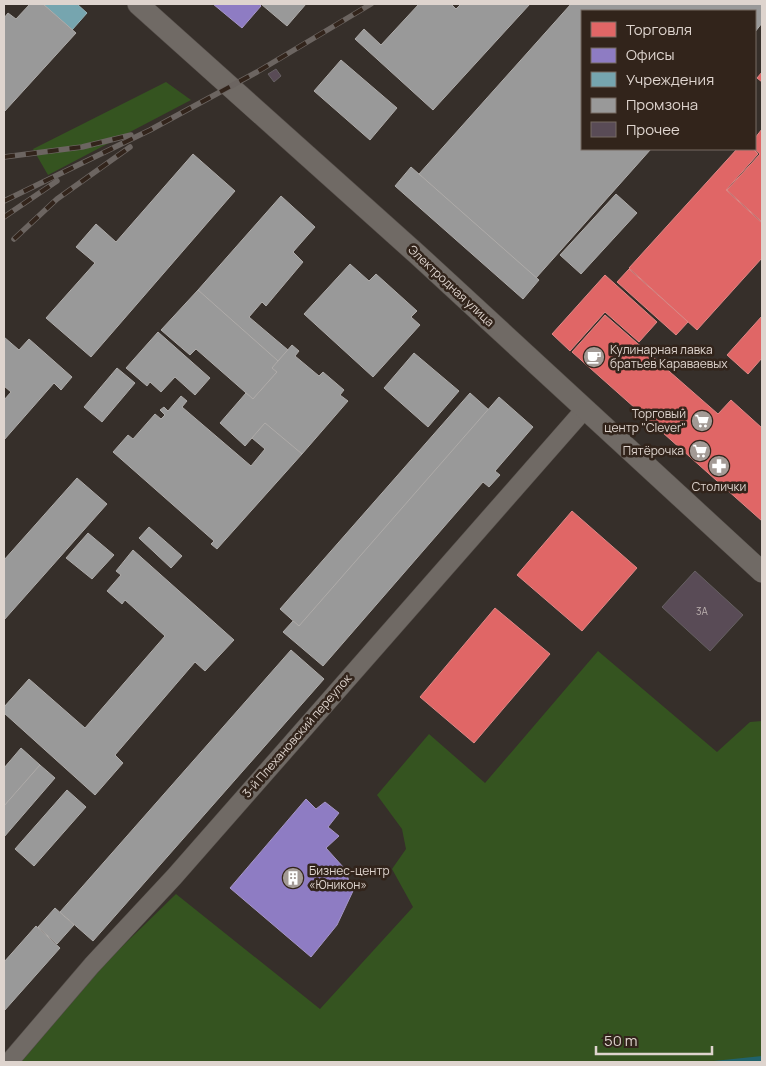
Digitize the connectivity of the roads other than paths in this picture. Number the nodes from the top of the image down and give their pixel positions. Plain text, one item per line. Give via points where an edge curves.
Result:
1 (138, 4) edge
2 (584, 410) junction
3 (762, 572) edge
4 (9, 1062) edge

1 - 2 street, Электродная улица via 418,255
2 - 3 street, Электродная улица
2 - 4 street, 3-й Плехановский переулок

